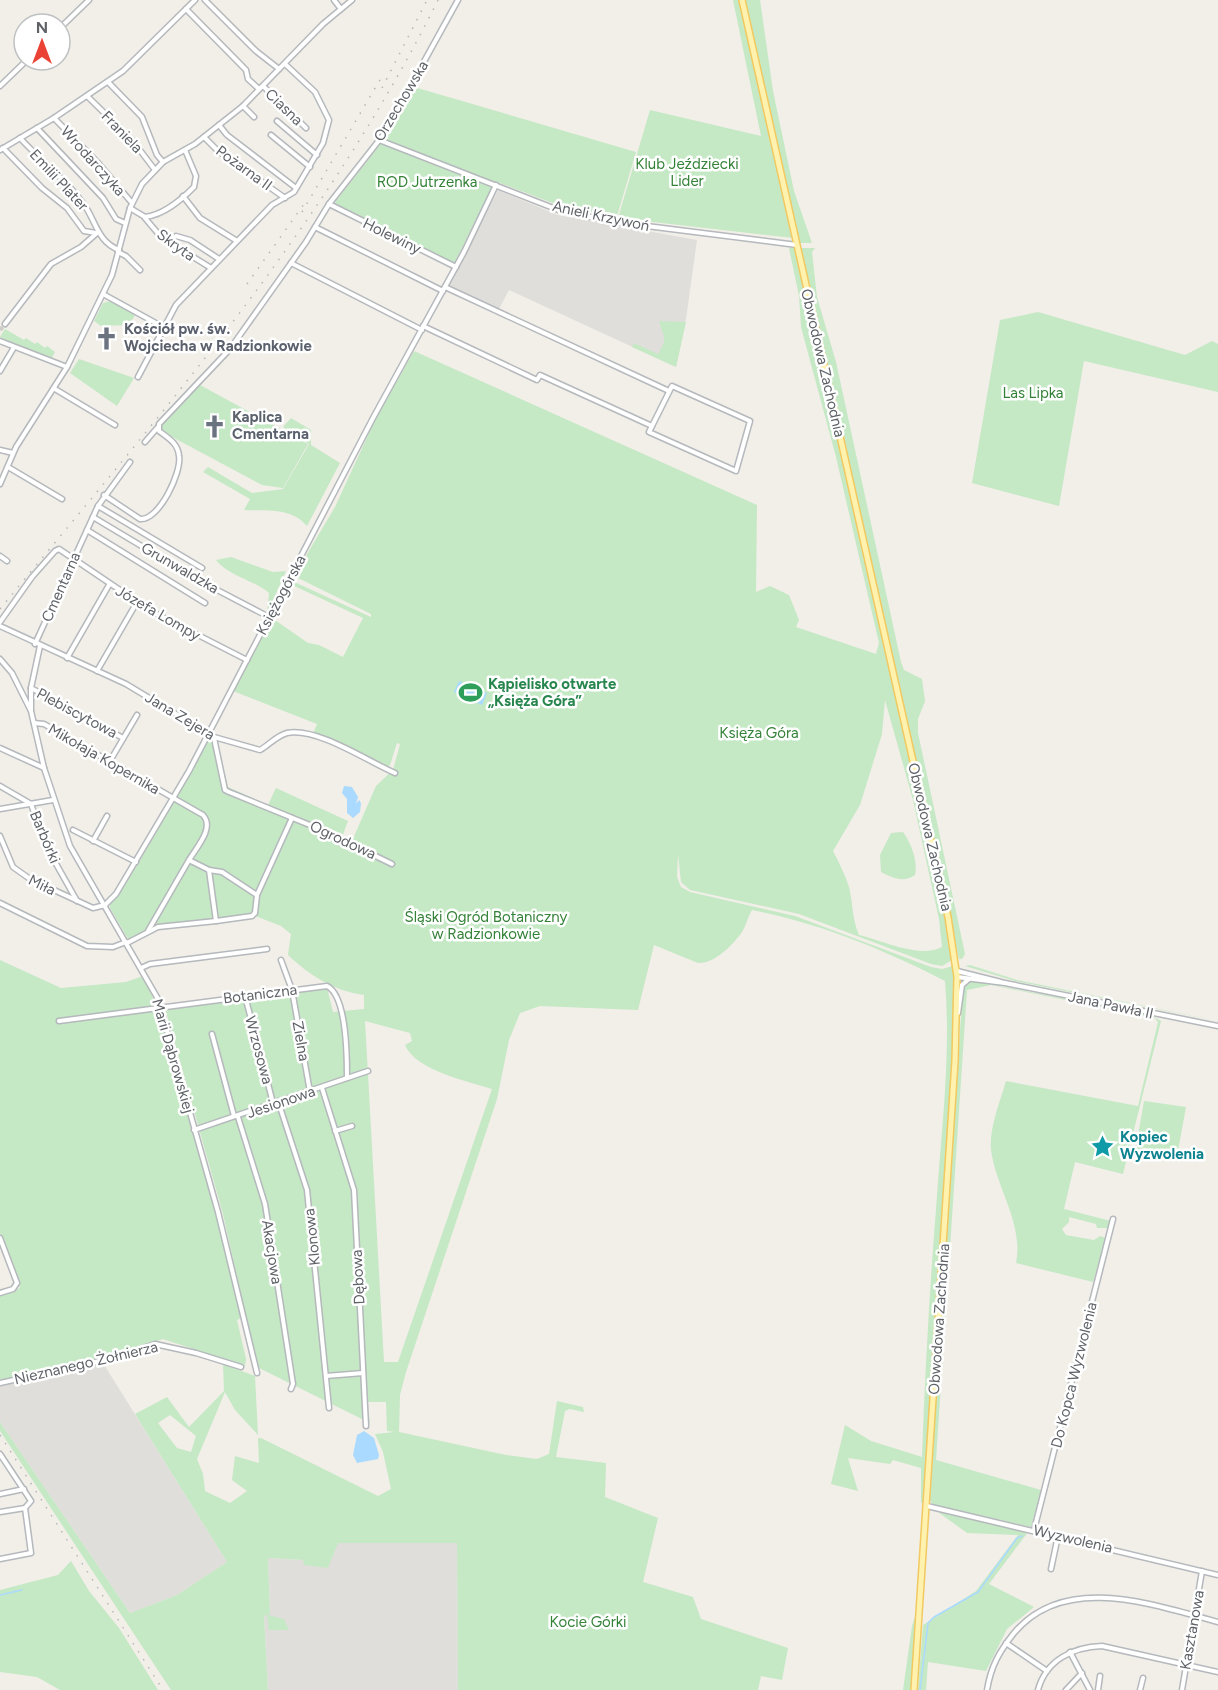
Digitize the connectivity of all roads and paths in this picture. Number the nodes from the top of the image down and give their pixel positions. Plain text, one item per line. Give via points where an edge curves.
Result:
1 (89, 0) edge
2 (195, 0) edge
3 (205, 0) edge
4 (334, 0) edge
5 (352, 0) edge
6 (458, 0) edge
7 (742, 0) edge
8 (186, 9) junction
9 (341, 9) junction
10 (72, 16) edge
11 (285, 63) junction
12 (279, 69) junction
13 (15, 72) edge
14 (108, 82) junction
15 (0, 86) edge
16 (261, 88) junction
17 (87, 96) junction
18 (243, 106) junction
19 (254, 117) dead end
20 (54, 118) junction
21 (277, 121) dead end
22 (219, 125) junction
23 (37, 128) junction
24 (306, 128) dead end
25 (271, 135) dead end
26 (204, 137) junction
27 (20, 138) junction
28 (380, 140) junction
29 (1, 149) edge
30 (184, 150) junction
31 (317, 154) junction
32 (163, 162) junction
33 (310, 167) junction
34 (154, 170) junction
35 (496, 185) junction
36 (296, 188) junction
37 (183, 196) junction
38 (285, 198) junction
39 (329, 204) junction
40 (131, 205) junction
41 (145, 217) junction
42 (125, 223) junction
43 (315, 226) junction
44 (97, 233) junction
45 (237, 241) junction
46 (168, 242) junction
47 (797, 245) junction
48 (118, 251) junction
49 (219, 259) junction
50 (291, 263) junction
51 (456, 267) junction
52 (211, 268) junction
53 (140, 270) dead end
54 (444, 289) junction
55 (103, 294) junction
56 (5, 324) dead end
57 (163, 327) junction
58 (422, 328) junction
59 (0, 341) edge
60 (13, 348) junction
61 (68, 367) junction
62 (0, 371) edge
63 (138, 377) dead end
64 (55, 389) junction
65 (669, 391) junction
66 (115, 425) dead end
67 (158, 426) junction
68 (652, 426) junction
69 (145, 442) dead end
70 (0, 450) edge
71 (13, 453) junction
72 (130, 462) dead end
73 (8, 467) junction
74 (0, 484) edge
75 (104, 495) junction
76 (62, 499) dead end
77 (98, 506) junction
78 (93, 517) junction
79 (87, 530) junction
80 (0, 556) edge
81 (74, 558) junction
82 (7, 561) dead end
83 (202, 568) dead end
84 (109, 585) junction
85 (137, 602) junction
86 (205, 603) dead end
87 (269, 617) junction
88 (0, 624) edge
89 (38, 645) junction
90 (66, 658) junction
91 (0, 659) edge
92 (247, 660) junction
93 (97, 671) junction
94 (31, 688) junction
95 (31, 711) junction
96 (137, 715) dead end
97 (34, 723) junction
98 (207, 734) junction
99 (214, 737) junction
100 (123, 738) junction
101 (0, 748) edge
102 (110, 761) junction
103 (44, 768) junction
104 (395, 773) dead end
105 (0, 786) edge
106 (174, 799) junction
107 (53, 800) junction
108 (31, 804) junction
109 (0, 809) edge
110 (107, 816) dead end
111 (292, 818) junction
112 (73, 830) dead end
113 (0, 836) edge
114 (93, 841) junction
115 (189, 860) junction
116 (136, 862) junction
117 (392, 864) dead end
118 (209, 870) junction
119 (257, 895) junction
120 (77, 902) junction
121 (0, 903) edge
122 (105, 905) junction
123 (216, 921) junction
124 (147, 932) junction
125 (126, 942) junction
126 (267, 949) dead end
127 (280, 960) dead end
128 (141, 968) junction
129 (957, 974) junction
130 (970, 979) junction
131 (1005, 983) junction
132 (292, 990) junction
133 (245, 996) junction
134 (161, 1008) junction
135 (957, 1017) junction
136 (59, 1021) dead end
137 (1218, 1026) edge
138 (212, 1034) dead end
139 (368, 1071) dead end
140 (347, 1078) junction
141 (322, 1088) junction
142 (310, 1092) junction
143 (276, 1102) junction
144 (236, 1117) junction
145 (352, 1126) dead end
146 (194, 1130) junction
147 (335, 1131) junction
148 (1113, 1219) dead end
149 (0, 1238) edge
150 (0, 1293) edge
151 (241, 1367) dead end
152 (257, 1373) dead end
153 (363, 1373) junction
154 (326, 1376) junction
155 (0, 1383) edge
156 (291, 1389) dead end
157 (329, 1408) dead end
158 (366, 1426) dead end
159 (0, 1454) edge
160 (24, 1489) junction
161 (0, 1494) edge
162 (927, 1506) junction
163 (25, 1508) junction
164 (0, 1512) edge
165 (1034, 1530) junction
166 (1058, 1536) junction
167 (0, 1559) edge
168 (1051, 1569) dead end
169 (1202, 1571) junction
170 (1218, 1575) edge
171 (1194, 1616) junction
172 (1218, 1622) edge
173 (1006, 1643) junction
174 (1070, 1652) junction
175 (1186, 1664) junction
176 (1047, 1671) junction
177 (1218, 1672) edge
178 (1082, 1673) junction
179 (1100, 1676) dead end
180 (1143, 1678) dead end
181 (914, 1690) edge
182 (987, 1690) edge
183 (1038, 1690) edge
184 (1066, 1690) edge
185 (1090, 1690) edge
186 (1098, 1690) edge
187 (1140, 1690) edge
188 (1182, 1690) edge

1 - 10 street
2 - 8 street
3 - 12 street
4 - 9 street
5 - 9 street
6 - 28 street, Orzechowska
7 - 47 main road, Obwodowa Zachodnia
8 - 14 street
8 - 16 street, Ciasna
9 - 11 street
11 - 12 street
11 - 31 street via 315,92 329,122
12 - 16 street
13 - 15 street
14 - 17 street
14 - 32 street via 142,117
16 - 18 street
16 - 24 street, Ciasna
17 - 20 street
17 - 34 street, Franiela via 134,141
18 - 19 street
18 - 22 street
20 - 23 street
20 - 40 street, Wrodarczyka via 99,164
21 - 31 street
22 - 26 street
22 - 36 street
23 - 27 street
23 - 42 street via 103,198 116,219
25 - 33 street
26 - 30 street
26 - 38 street, Pożarna II
27 - 29 street
27 - 44 street, Emilii Plater via 76,194 92,216
28 - 35 street, Anieli Krzywoń
28 - 39 street, Orzechowska
29 - 44 street via 67,208 84,231
30 - 32 street
30 - 37 street via 196,182
31 - 33 street
32 - 34 street
33 - 36 street
34 - 40 street
35 - 47 street, Anieli Krzywoń via 561,211 615,222
35 - 51 street, Księżogórska
36 - 38 street
37 - 41 street via 160,213
37 - 45 street via 200,218
38 - 45 street via 272,205
39 - 43 street, Orzechowska
39 - 51 street, Holewiny
40 - 41 street, Wrodarczyka
40 - 42 street
41 - 46 street, Skryta
42 - 48 street
43 - 50 street, Orzechowska
43 - 54 street
44 - 48 street, Emilii Plater
44 - 56 street via 51,264
45 - 49 street
46 - 49 street via 176,236 190,240
46 - 52 street, Skryta
47 - 129 main road, Obwodowa Zachodnia via 946,907
48 - 53 street, Emilii Plater
48 - 55 street
49 - 52 street
50 - 58 street
50 - 67 street, Orzechowska via 230,349
51 - 54 street, Księżogórska
52 - 57 street via 176,304
54 - 58 street, Księżogórska
54 - 65 street
55 - 57 street
55 - 61 street
57 - 63 street
58 - 68 street via 537,380 540,375
58 - 87 street, Księżogórska
59 - 60 street
60 - 61 street
60 - 62 street
61 - 64 street
64 - 66 street
64 - 71 street
65 - 68 street
65 - 68 street via 672,386 750,422 736,471 649,432
67 - 69 street, Orzechowska
67 - 75 street via 175,444 179,455 176,476 159,509 140,519
70 - 71 street
71 - 73 street
72 - 75 street, Cmentarna
73 - 74 street
73 - 76 street
75 - 77 street, Cmentarna
77 - 78 street, Cmentarna
77 - 83 street
78 - 79 street, Cmentarna
78 - 87 street, Grunwaldzka
79 - 81 street, Cmentarna
79 - 86 street
80 - 82 street
81 - 84 street, Józefa Lompy
81 - 88 street via 62,550 55,551
81 - 89 street, Cmentarna
84 - 85 street, Józefa Lompy
84 - 90 street
85 - 92 street, Józefa Lompy
85 - 93 street
87 - 92 street, Księżogórska
88 - 89 street, Jana Zejera
89 - 90 street, Jana Zejera
89 - 94 street, Cmentarna
90 - 93 street, Jana Zejera
91 - 95 street, Marii Dąbrowskiej
92 - 98 street, Księżogórska
93 - 98 street, Jana Zejera via 126,684
94 - 95 street, Cmentarna
94 - 100 street, Plebiscytowa
95 - 97 street, Marii Dąbrowskiej
96 - 100 street, Plebiscytowa
97 - 102 street, Mikołaja Kopernika via 44,724
97 - 103 street, Marii Dąbrowskiej
98 - 99 street, Jana Zejera
98 - 106 street, Księżogórska
99 - 104 street, Jana Zejera via 260,750 282,735 304,733
99 - 111 street, Ogrodowa via 225,790
100 - 102 street, Plebiscytowa
101 - 103 street
102 - 106 street, Mikołaja Kopernika
103 - 107 street, Marii Dąbrowskiej
105 - 108 street
106 - 115 street via 203,815 207,822
106 - 116 street, Księżogórska
107 - 108 street
107 - 122 street, Marii Dąbrowskiej via 70,846
108 - 109 street
108 - 120 street, Barbórki via 46,846
110 - 114 street
111 - 117 street, Ogrodowa
111 - 119 street, Ogrodowa
112 - 114 street
113 - 120 street, Miła via 19,874
114 - 116 street
115 - 118 street
115 - 124 street
116 - 122 street, Księżogórska
118 - 119 street via 222,872
118 - 123 street
119 - 123 street, Ogrodowa via 252,916
120 - 122 street, Miła via 93,908
121 - 125 street via 87,946 113,947
122 - 125 street, Marii Dąbrowskiej
123 - 124 street, Ogrodowa via 158,927
124 - 125 street, Ogrodowa
125 - 128 street, Marii Dąbrowskiej
126 - 128 street
127 - 132 street, Zielna
128 - 134 street, Marii Dąbrowskiej
129 - 130 street, Jana Pawła II
129 - 131 street, Jana Pawła II
129 - 135 main road, Obwodowa Zachodnia
130 - 131 street, Jana Pawła II
130 - 135 street via 962,985
131 - 137 street, Jana Pawła II
132 - 133 street, Botaniczna
132 - 140 street, Botaniczna via 329,986 337,997 342,1012
132 - 142 street, Zielna
133 - 134 street, Botaniczna
133 - 143 street, Wrzosowa
134 - 136 street, Botaniczna
134 - 146 street, Marii Dąbrowskiej
135 - 162 main road, Obwodowa Zachodnia
138 - 144 street, Akacjowa
139 - 140 street, Jesionowa
140 - 141 street, Jesionowa
141 - 142 street, Jesionowa
141 - 147 street, Dębowa
142 - 143 street, Jesionowa
143 - 144 street, Jesionowa
143 - 154 street, Klonowa via 307,1190
144 - 146 street, Jesionowa
144 - 156 street, Akacjowa via 265,1204
145 - 147 street
146 - 152 street, Marii Dąbrowskiej
147 - 153 street, Dębowa via 354,1190
148 - 165 street, Do Kopca Wyzwolenia
149 - 150 street via 17,1283 14,1289
151 - 155 street, Nieznanego Żołnierza via 155,1344 113,1358
153 - 154 street
153 - 158 street, Dębowa
154 - 157 street, Klonowa
159 - 160 street
160 - 161 street
160 - 163 street via 31,1501
162 - 165 street, Wyzwolenia
162 - 181 main road, Obwodowa Zachodnia
163 - 164 street
163 - 167 street via 32,1550 29,1554
165 - 166 street, Wyzwolenia
166 - 168 street
166 - 169 street, Wyzwolenia
169 - 170 street, Wyzwolenia
169 - 171 street, Kasztanowa
171 - 172 street
171 - 173 street via 1119,1598 1068,1599 1032,1617
171 - 175 street, Kasztanowa
173 - 176 street
173 - 182 street via 992,1666
174 - 175 street via 1102,1646
174 - 176 street
174 - 178 street
175 - 177 street
175 - 188 street, Kasztanowa
176 - 183 street
178 - 184 street
178 - 185 street
179 - 186 street
180 - 187 street

